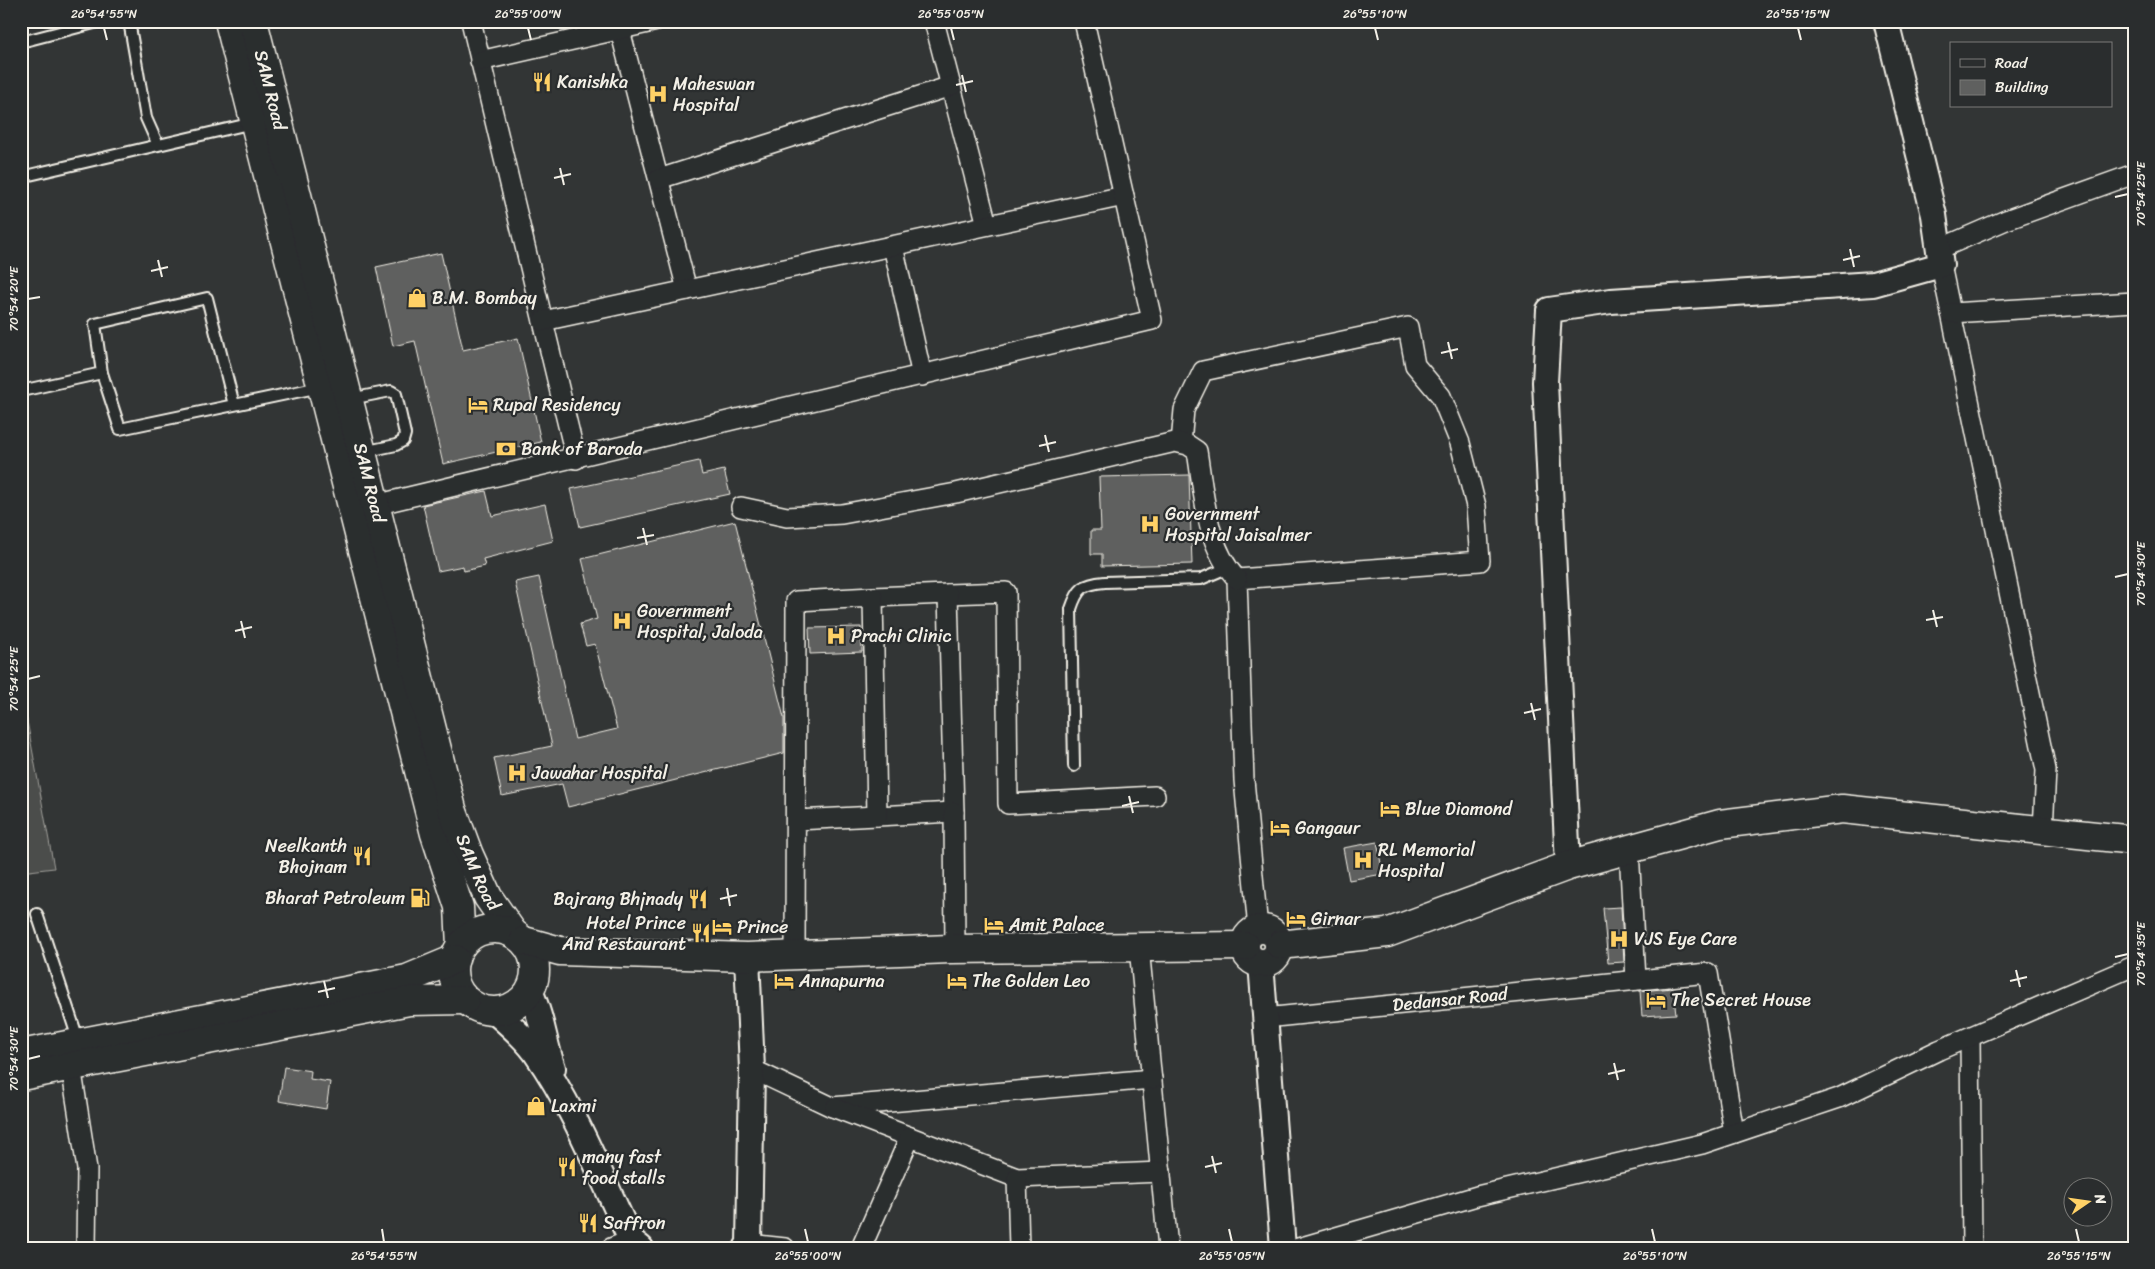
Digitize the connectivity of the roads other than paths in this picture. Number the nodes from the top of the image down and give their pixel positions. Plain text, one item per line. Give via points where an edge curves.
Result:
1 (102, 21) edge
2 (129, 21) edge
3 (229, 21) edge
4 (253, 21) edge
5 (471, 21) edge
6 (658, 21) edge
7 (934, 21) edge
8 (1084, 21) edge
9 (1886, 21) edge
10 (620, 30) junction
11 (21, 42) edge
12 (480, 61) junction
13 (951, 86) junction
14 (254, 122) junction
15 (158, 145) junction
16 (2134, 174) edge
17 (21, 177) edge
18 (659, 179) junction
19 (1124, 196) junction
20 (987, 225) junction
21 (893, 246) junction
22 (1940, 257) junction
23 (687, 290) junction
24 (2134, 302) edge
25 (1951, 313) junction
26 (543, 321) junction
27 (102, 373) junction
28 (922, 376) junction
29 (321, 387) junction
30 (21, 391) edge
31 (348, 400) junction
32 (234, 405) junction
33 (1181, 443) junction
34 (362, 452) junction
35 (576, 459) junction
36 (375, 506) junction
37 (740, 507) dead end
38 (1232, 573) junction
39 (948, 594) junction
40 (873, 597) junction
41 (1074, 766) dead end
42 (1156, 796) dead end
43 (954, 812) junction
44 (877, 816) junction
45 (796, 820) junction
46 (2043, 830) junction
47 (2134, 840) edge
48 (1629, 849) junction
49 (1568, 866) junction
50 (37, 914) dead end
51 (518, 937) junction
52 (1261, 946) junction
53 (1139, 947) junction
54 (955, 949) junction
55 (560, 951) junction
56 (458, 952) junction
57 (796, 955) junction
58 (746, 957) junction
59 (2134, 966) edge
60 (1636, 980) junction
61 (530, 991) junction
62 (465, 1000) junction
63 (495, 1012) junction
64 (1265, 1018) junction
65 (1970, 1037) junction
66 (21, 1054) edge
67 (75, 1054) junction
68 (752, 1069) junction
69 (21, 1076) edge
70 (1152, 1080) junction
71 (561, 1093) junction
72 (832, 1106) junction
73 (1734, 1133) junction
74 (910, 1137) junction
75 (1161, 1172) junction
76 (1016, 1178) junction
77 (628, 1245) edge
78 (748, 1246) edge
79 (86, 1248) edge
80 (785, 1248) edge
81 (861, 1248) edge
82 (1019, 1248) edge
83 (1168, 1248) edge
84 (1283, 1248) edge
85 (1298, 1248) edge
86 (1972, 1248) edge

1 - 11 lane
2 - 15 lane via 146,118
3 - 14 main road
4 - 31 main road, SAM Road
5 - 12 street
6 - 10 street
7 - 13 street
8 - 19 street
9 - 22 street via 1934,214
10 - 12 street
10 - 18 street
12 - 26 street
13 - 18 street
13 - 20 street
14 - 15 lane
14 - 29 main road
15 - 17 lane
16 - 22 street via 2006,220
18 - 23 street
19 - 20 street
19 - 28 street via 1152,320
20 - 21 street
21 - 23 street
21 - 28 street
22 - 25 street
22 - 49 street via 1873,284 1611,301 1549,310 1545,382
23 - 26 street
24 - 25 street
25 - 46 street via 2046,770
26 - 35 street
27 - 30 lane
27 - 32 lane via 120,429
27 - 32 lane via 95,324 207,298
28 - 35 street
29 - 32 lane
29 - 56 main road via 435,834 459,907
31 - 34 main road, SAM Road
31 - 34 lane via 391,391 396,394 405,434 403,441
33 - 37 street via 956,493 842,514 787,517
33 - 38 street via 1197,451 1208,524
33 - 38 street via 1184,410 1203,371 1408,327 1415,365 1441,396 1460,443 1476,506 1480,561
34 - 36 main road, SAM Road
35 - 36 street
36 - 51 main road, SAM Road via 452,809 468,855 488,897
38 - 41 lane via 1202,579 1091,583 1075,596 1071,609
38 - 52 street via 1244,780
39 - 40 street
39 - 42 street via 1006,592 1008,804
39 - 43 street
40 - 44 street
40 - 45 street via 796,601
43 - 44 street
43 - 54 street
44 - 45 street
45 - 57 street
46 - 47 main road
46 - 48 main road via 1842,809 1720,824
48 - 49 main road
48 - 60 street
49 - 52 main road via 1386,933
50 - 67 lane
51 - 55 main road
51 - 56 main road via 502,929 484,930 469,937
51 - 61 main road via 536,964
52 - 53 main road
52 - 64 street
53 - 54 main road
53 - 70 street
54 - 57 main road
55 - 58 main road
55 - 61 main road via 548,956 541,964
56 - 62 main road via 453,971 455,983
56 - 67 main road via 407,979
57 - 58 main road
58 - 68 street
59 - 65 street
60 - 64 street, Dedansar Road
60 - 73 street, Dedansar Road via 1708,973
61 - 63 main road via 521,1002
61 - 71 street via 539,1009 545,1043
62 - 63 main road
62 - 67 main road via 409,1001
63 - 71 street via 534,1051
64 - 84 street
65 - 73 street via 1839,1098
65 - 86 street
66 - 67 main road
67 - 69 main road
67 - 79 street via 87,1169
68 - 72 street
68 - 78 street
70 - 72 street
70 - 75 street
71 - 77 street
72 - 74 street
73 - 85 street via 1702,1144 1477,1196
74 - 76 street
74 - 81 street
75 - 76 street
75 - 83 street
76 - 82 street
78 - 80 street

